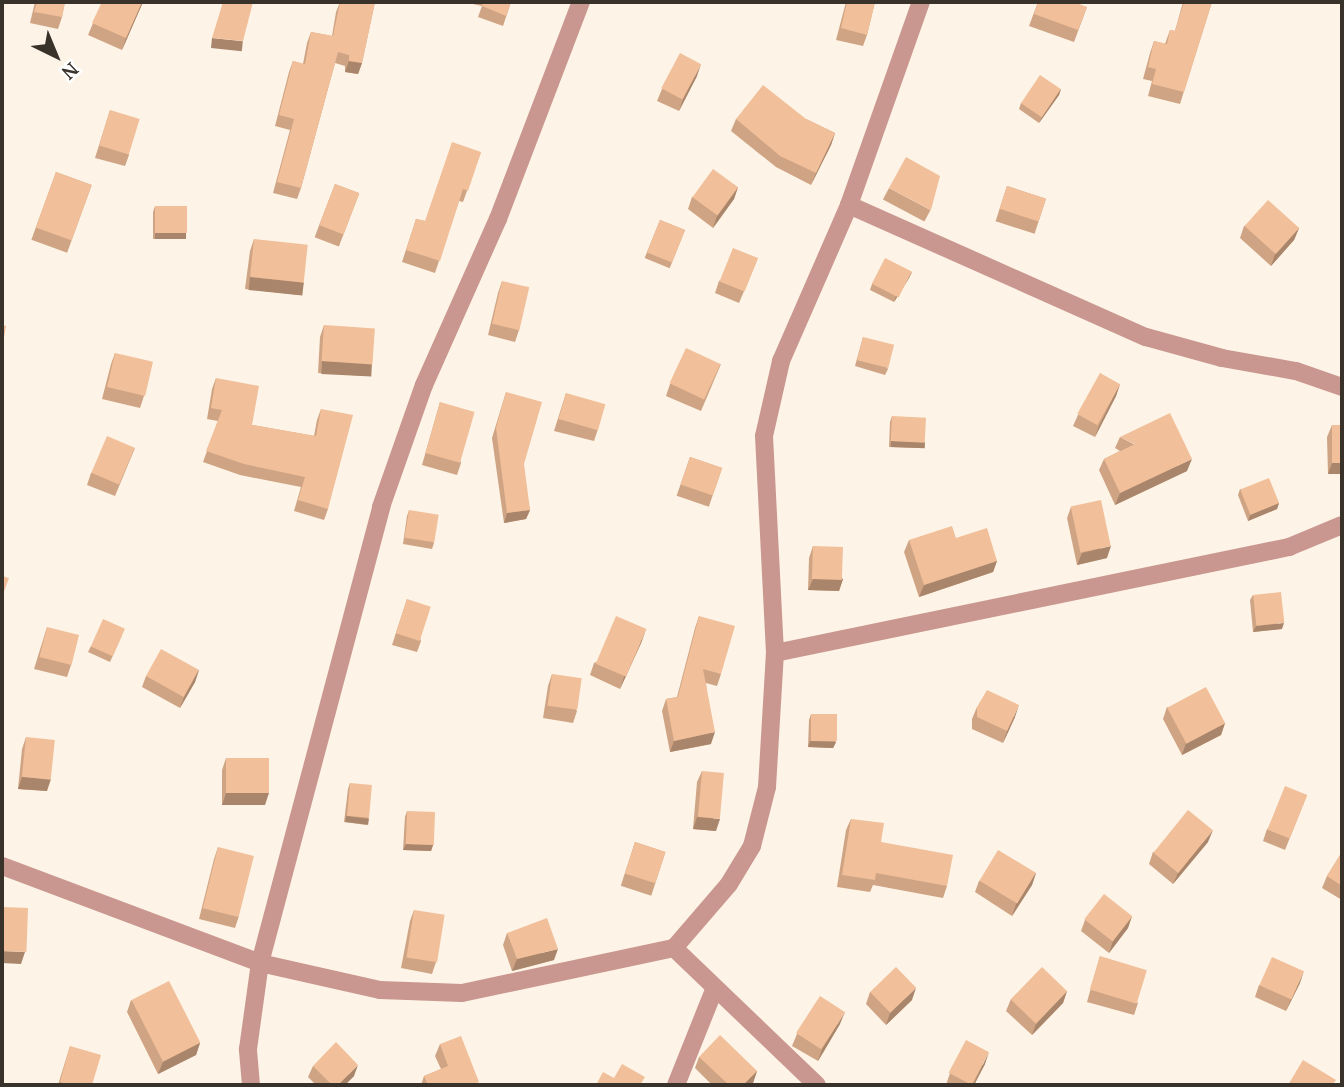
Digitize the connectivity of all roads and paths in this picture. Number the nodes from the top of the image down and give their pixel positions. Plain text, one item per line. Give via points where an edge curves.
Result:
1 (581, 2) edge
2 (921, 2) edge
3 (849, 205) junction
4 (1342, 387) edge
5 (1342, 525) edge
6 (775, 653) junction
7 (2, 866) edge
8 (674, 947) junction
9 (260, 963) junction
10 (714, 990) junction
11 (251, 1085) edge
12 (676, 1085) edge
13 (817, 1085) edge

1 - 9 street via 498,219 424,385 381,507
2 - 3 street
3 - 4 street via 1146,337 1222,358 1296,371
3 - 6 street via 782,361 764,436
5 - 6 street via 1289,547
6 - 8 street via 767,787 752,846 729,884
7 - 9 street
8 - 9 street via 462,993 380,990
8 - 10 street
9 - 11 street via 251,1004
10 - 12 street
10 - 13 street

